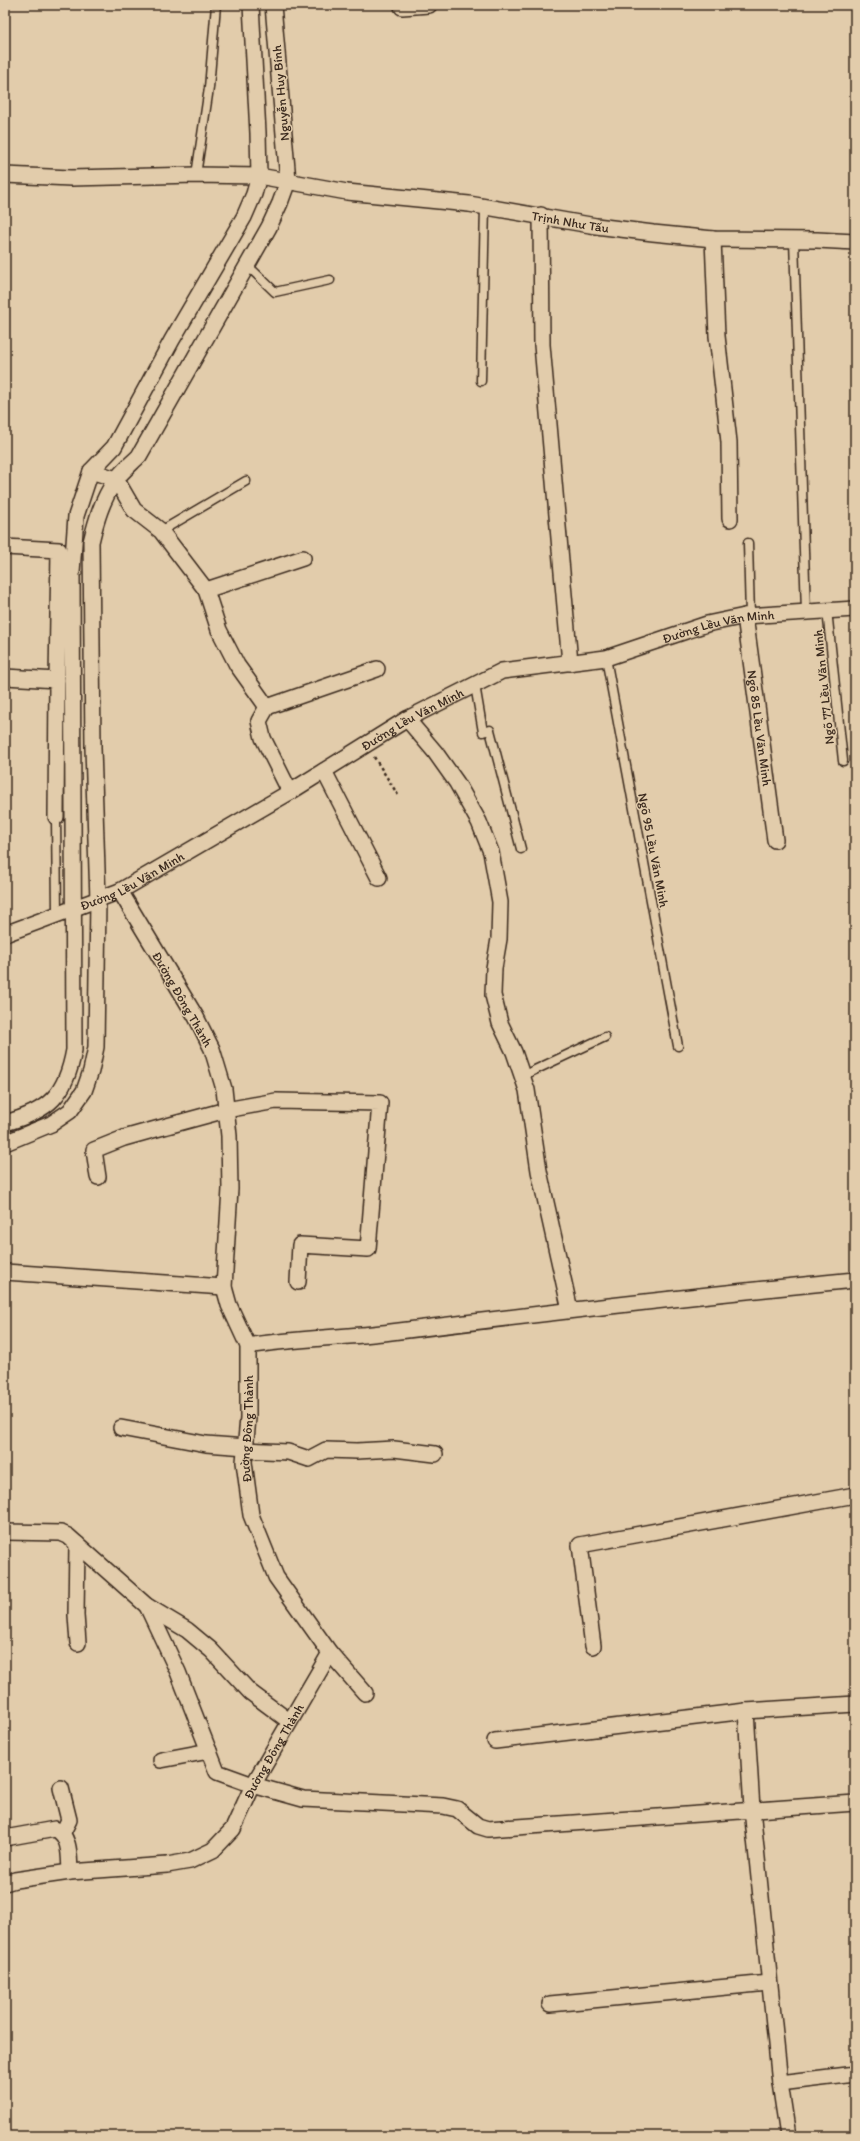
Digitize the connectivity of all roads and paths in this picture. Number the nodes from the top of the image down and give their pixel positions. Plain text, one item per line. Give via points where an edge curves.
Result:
1 (216, 5) edge
2 (251, 5) edge
3 (273, 5) edge
4 (429, 5) edge
5 (402, 7) dead end
6 (5, 175) edge
7 (196, 175) junction
8 (259, 176) junction
9 (288, 181) junction
10 (485, 207) junction
11 (541, 215) junction
12 (713, 239) junction
13 (794, 240) junction
14 (855, 242) edge
15 (247, 265) junction
16 (330, 280) dead end
17 (481, 381) dead end
18 (91, 471) junction
19 (116, 480) junction
20 (246, 481) dead end
21 (730, 519) dead end
22 (161, 532) junction
23 (748, 543) dead end
24 (5, 547) edge
25 (303, 558) dead end
26 (206, 590) junction
27 (855, 609) edge
28 (827, 610) junction
29 (806, 612) junction
30 (747, 616) junction
31 (606, 658) junction
32 (570, 663) junction
33 (377, 669) dead end
34 (5, 677) edge
35 (57, 680) junction
36 (474, 685) junction
37 (267, 707) junction
38 (407, 719) junction
39 (366, 744) junction
40 (843, 761) dead end
41 (324, 771) junction
42 (290, 792) junction
43 (398, 795) dead end
44 (56, 817) joint
45 (775, 840) dead end
46 (521, 849) dead end
47 (379, 878) dead end
48 (120, 891) junction
49 (98, 900) junction
50 (72, 910) junction
51 (57, 913) junction
52 (5, 934) edge
53 (605, 1037) dead end
54 (678, 1046) dead end
55 (522, 1076) junction
56 (226, 1110) junction
57 (5, 1123) edge
58 (5, 1143) edge
59 (98, 1177) dead end
60 (5, 1272) edge
61 (855, 1280) edge
62 (298, 1282) dead end
63 (224, 1287) junction
64 (570, 1310) junction
65 (248, 1346) junction
66 (121, 1428) dead end
67 (246, 1448) junction
68 (435, 1454) dead end
69 (855, 1495) edge
70 (5, 1532) edge
71 (77, 1544) junction
72 (147, 1606) junction
73 (78, 1643) dead end
74 (593, 1646) dead end
75 (330, 1653) junction
76 (365, 1693) dead end
77 (855, 1704) edge
78 (746, 1712) junction
79 (290, 1721) junction
80 (495, 1741) dead end
81 (210, 1752) junction
82 (161, 1760) dead end
83 (253, 1785) junction
84 (61, 1788) dead end
85 (855, 1803) edge
86 (752, 1809) junction
87 (63, 1832) junction
88 (5, 1838) edge
89 (70, 1872) junction
90 (5, 1883) edge
91 (770, 1983) junction
92 (550, 2004) dead end
93 (855, 2074) edge
94 (780, 2083) junction
95 (788, 2136) edge

1 - 7 lane via 209,88
2 - 8 street
3 - 9 street, Nguyễn Huy Bính
4 - 5 street
6 - 7 street, Trịnh Như Tấu via 71,178
7 - 8 street, Trịnh Như Tấu
8 - 9 street, Trịnh Như Tấu
8 - 18 street via 244,217 172,340 114,447
9 - 10 street, Trịnh Như Tấu via 347,192
9 - 15 street via 280,203
10 - 11 street, Trịnh Như Tấu
10 - 17 lane
11 - 12 street, Trịnh Như Tấu via 596,226
11 - 32 street via 542,345
12 - 13 street, Trịnh Như Tấu
12 - 21 street via 717,336 729,442
13 - 14 street, Trịnh Như Tấu
13 - 29 lane
15 - 16 lane via 275,292
15 - 19 street via 139,456
18 - 19 street
18 - 50 street via 76,516 72,572
19 - 22 street via 134,510
19 - 49 street via 98,514 91,542 93,748
20 - 22 lane
22 - 26 street
23 - 30 lane
24 - 35 street via 59,550
25 - 26 street
26 - 37 street via 219,630 237,665
27 - 28 street, Đường Lều Văn Minh
28 - 29 street, Đường Lều Văn Minh
28 - 40 lane, Ngõ 77 Lều Văn Minh
29 - 30 street, Đường Lều Văn Minh
30 - 31 street, Đường Lều Văn Minh via 707,624
30 - 45 street, Ngõ 85 Lều Văn Minh
31 - 32 street, Đường Lều Văn Minh
31 - 54 lane, Ngõ 95 Lều Văn Minh
32 - 36 street, Đường Lều Văn Minh via 502,671
33 - 37 street
34 - 35 street
35 - 44 street
36 - 38 street, Đường Lều Văn Minh
36 - 46 lane via 483,732 490,730
37 - 42 street via 258,721 263,738
38 - 39 street, Đường Lều Văn Minh
38 - 55 street via 457,783 479,822 491,852 500,902 493,995 500,1023
39 - 41 street, Đường Lều Văn Minh
39 - 43 path
41 - 42 street, Đường Lều Văn Minh
41 - 47 street
42 - 48 street, Đường Lều Văn Minh
44 - 51 lane
48 - 49 street, Đường Lều Văn Minh
48 - 56 street, Đường Đông Thành via 196,1017 212,1049 224,1089
49 - 50 street, Đường Lều Văn Minh
49 - 58 street via 96,1047 89,1078 84,1091 70,1111 51,1124
50 - 51 street, Đường Lều Văn Minh
50 - 57 street via 74,1050 67,1080 59,1093 45,1106 27,1117
51 - 52 street, Đường Lều Văn Minh
53 - 55 lane
55 - 64 street via 527,1090 538,1171
56 - 59 street via 124,1138 94,1150
56 - 62 street via 276,1101 380,1103 368,1248 300,1245
56 - 63 street, Đường Đông Thành via 230,1189
60 - 63 street
61 - 64 street
63 - 65 street, Đường Đông Thành
64 - 65 street via 349,1337 290,1339
65 - 67 street, Đường Đông Thành
66 - 67 street via 206,1444
67 - 68 street via 288,1452 309,1459 326,1450 357,1452 394,1448
67 - 75 street, Đường Đông Thành via 244,1462 251,1515 276,1577
69 - 74 street via 580,1545
70 - 71 street via 61,1533
71 - 72 street
71 - 73 street
72 - 79 street via 187,1630 211,1650 250,1692
72 - 81 street via 178,1672
75 - 76 street
75 - 79 street, Đường Đông Thành
77 - 78 street
78 - 80 street
78 - 86 street
79 - 83 street, Đường Đông Thành
81 - 82 street
81 - 83 street via 217,1772
83 - 86 street via 303,1799 457,1808 478,1826 488,1829
83 - 89 street, Đường Đông Thành via 233,1829 213,1850 190,1861
84 - 87 street via 69,1820
85 - 86 street
86 - 91 street
87 - 88 street via 55,1829
87 - 89 street
89 - 90 street, Đường Đông Thành
91 - 92 street
91 - 94 street
93 - 94 street
94 - 95 street

